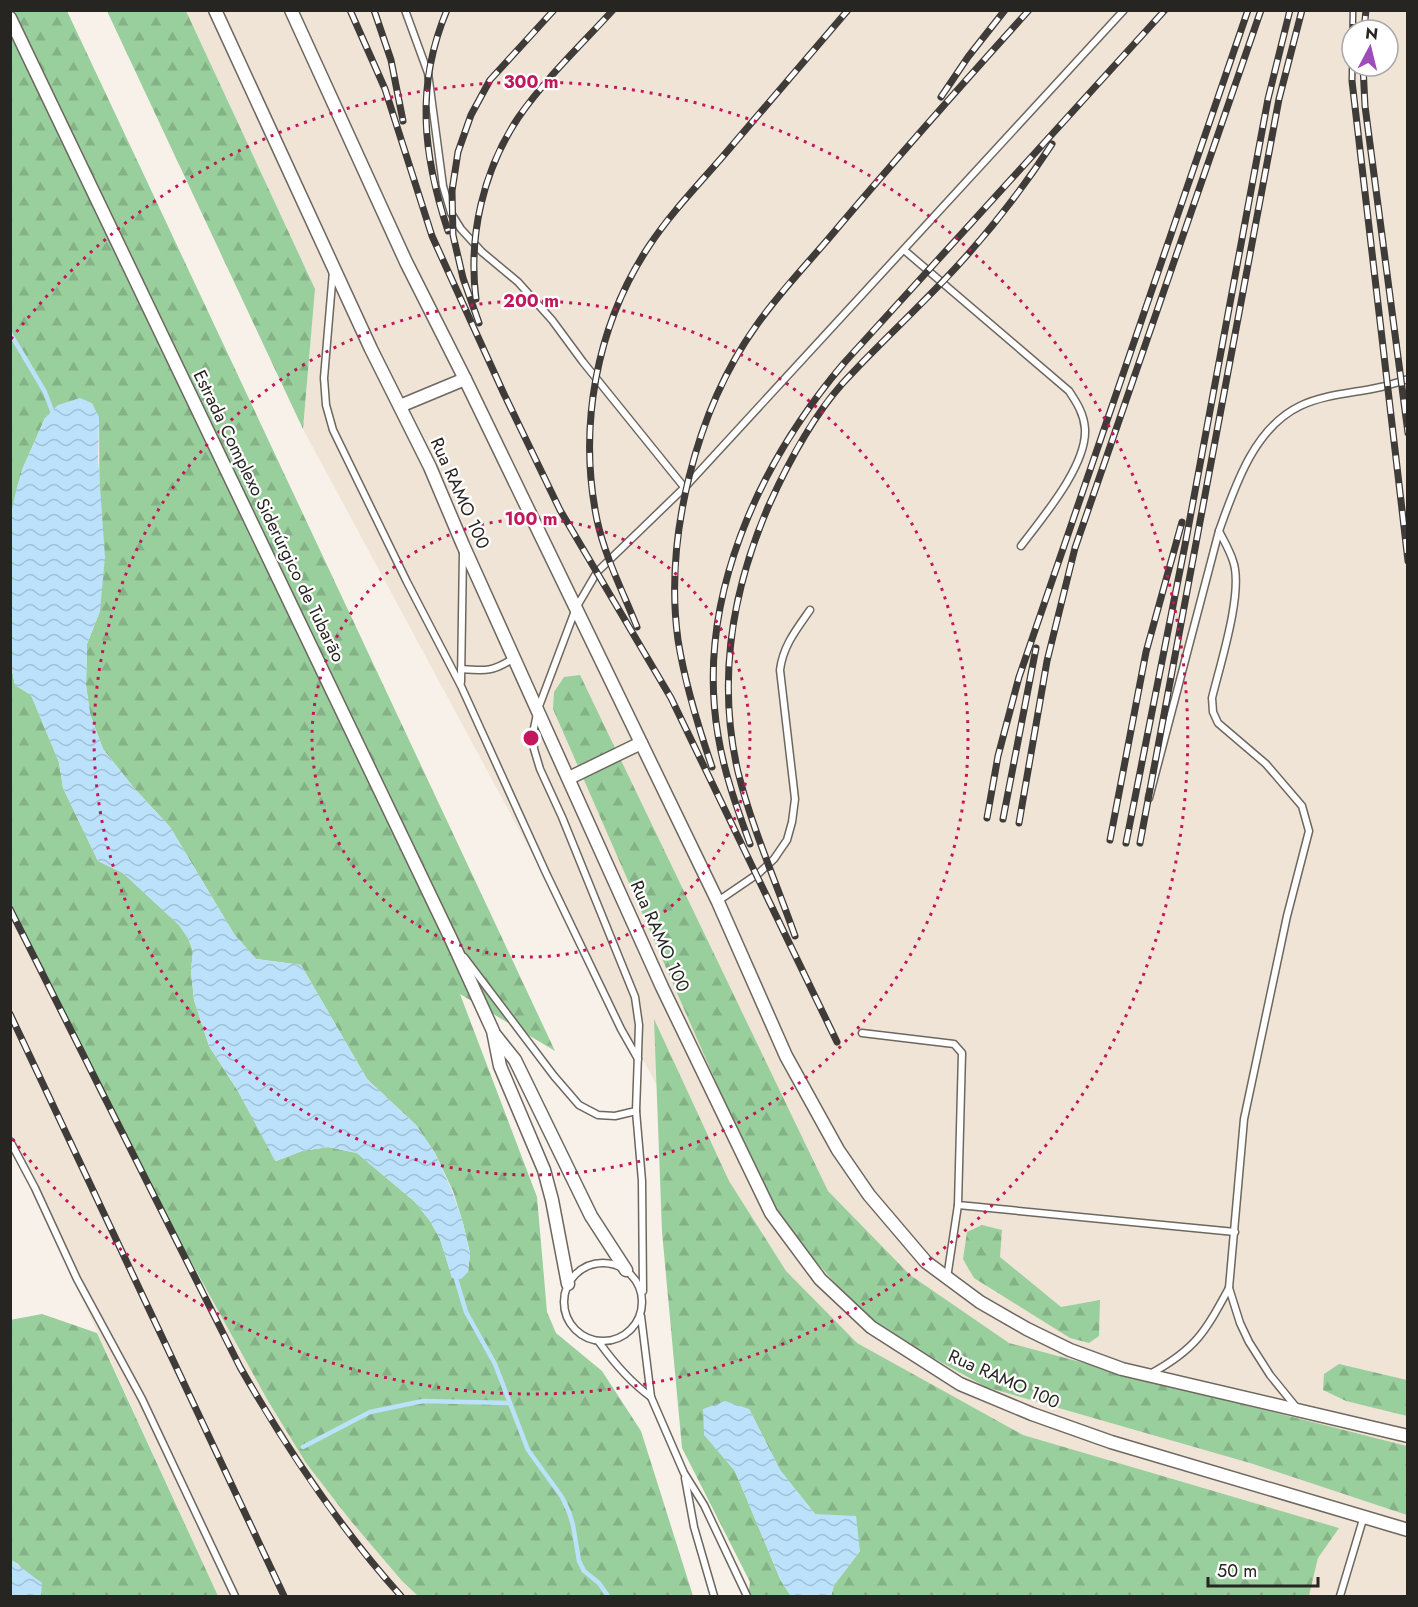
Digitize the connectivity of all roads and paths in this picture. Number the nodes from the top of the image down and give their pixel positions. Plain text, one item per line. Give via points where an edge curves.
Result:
1 (215, 10) edge
2 (291, 10) edge
3 (405, 10) edge
4 (1124, 10) edge
5 (10, 18) edge
6 (904, 250) junction
7 (333, 267) junction
8 (465, 379) junction
9 (1407, 379) edge
10 (400, 406) junction
11 (684, 487) junction
12 (1219, 531) junction
13 (463, 545) junction
14 (1021, 546) dead end
15 (576, 608) junction
16 (810, 610) dead end
17 (514, 658) junction
18 (461, 669) junction
19 (461, 686) junction
20 (538, 709) junction
21 (641, 743) junction
22 (570, 778) junction
23 (1149, 798) dead end
24 (718, 902) junction
25 (451, 939) junction
26 (493, 1031) junction
27 (862, 1033) dead end
28 (638, 1060) junction
29 (636, 1111) junction
30 (10, 1140) edge
31 (958, 1205) junction
32 (1235, 1232) junction
33 (626, 1270) junction
34 (947, 1278) junction
35 (568, 1284) junction
36 (1229, 1288) junction
37 (643, 1300) junction
38 (641, 1316) junction
39 (599, 1342) junction
40 (1148, 1375) junction
41 (651, 1397) junction
42 (1298, 1410) junction
43 (1407, 1436) edge
44 (684, 1473) junction
45 (1364, 1516) junction
46 (1407, 1530) edge
47 (235, 1596) edge
48 (714, 1596) edge
49 (747, 1596) edge
50 (1340, 1596) edge

1 - 7 street, Rua RAMO 100
2 - 8 street via 406,262
3 - 11 lane via 428,73 443,186 461,229 552,320
4 - 6 lane
5 - 25 street, Estrada Complexo Siderúrgico de Tubarão
6 - 11 lane
6 - 14 lane via 1069,392 1080,409 1085,429 1083,450 1059,497
7 - 10 street, Rua RAMO 100
7 - 19 lane via 324,378 333,430
8 - 10 street
8 - 15 street
9 - 12 lane via 1300,405 1280,418 1263,436 1250,460
10 - 13 street, Rua RAMO 100
11 - 15 lane via 597,572
12 - 23 lane
12 - 32 lane via 1233,561 1236,587 1212,698 1213,712 1218,723 1266,764 1302,806 1309,831 1287,916 1245,1119
13 - 17 street, Rua RAMO 100
13 - 18 lane
15 - 20 lane
15 - 21 street
16 - 24 lane via 790,638 780,670 795,799 786,840 759,873
17 - 18 lane via 497,669
17 - 20 street, Rua RAMO 100
18 - 19 lane
19 - 28 lane via 546,873
20 - 22 street, Rua RAMO 100
20 - 28 lane via 534,749 635,996
21 - 22 street
21 - 24 street
22 - 45 street, Rua RAMO 100 via 662,987 771,1213 820,1278 871,1327 960,1383 1032,1414 1111,1442
24 - 34 street via 786,1056 838,1150 869,1195 926,1262
25 - 26 street, Estrada Complexo Siderúrgico de Tubarão
25 - 29 lane via 579,1105 598,1115
26 - 33 street, Estrada Complexo Siderúrgico de Tubarão via 515,1060 591,1216
26 - 35 street, Estrada Complexo Siderúrgico de Tubarão via 500,1066 544,1170
27 - 31 lane via 954,1044 962,1053
28 - 29 lane
29 - 37 lane via 642,1180
30 - 47 lane via 77,1279 142,1399
31 - 32 lane
31 - 34 lane
32 - 36 lane
33 - 35 lane via 611,1264 594,1264
33 - 37 lane, Estrada Complexo Siderúrgico de Tubarão via 641,1289
34 - 40 street via 1026,1329 1070,1350
35 - 39 lane, Estrada Complexo Siderúrgico de Tubarão via 565,1314 573,1328
36 - 40 lane via 1192,1346
36 - 42 lane via 1249,1342
37 - 38 lane, Estrada Complexo Siderúrgico de Tubarão
38 - 39 lane via 625,1336
38 - 41 lane, Estrada Complexo Siderúrgico de Tubarão
39 - 41 lane, Estrada Complexo Siderúrgico de Tubarão via 621,1371
40 - 42 street
41 - 44 lane, Estrada Complexo Siderúrgico de Tubarão
42 - 43 street
44 - 48 lane via 694,1527
44 - 49 lane, Estrada Complexo Siderúrgico de Tubarão
45 - 46 street, Rua RAMO 100
45 - 50 lane

